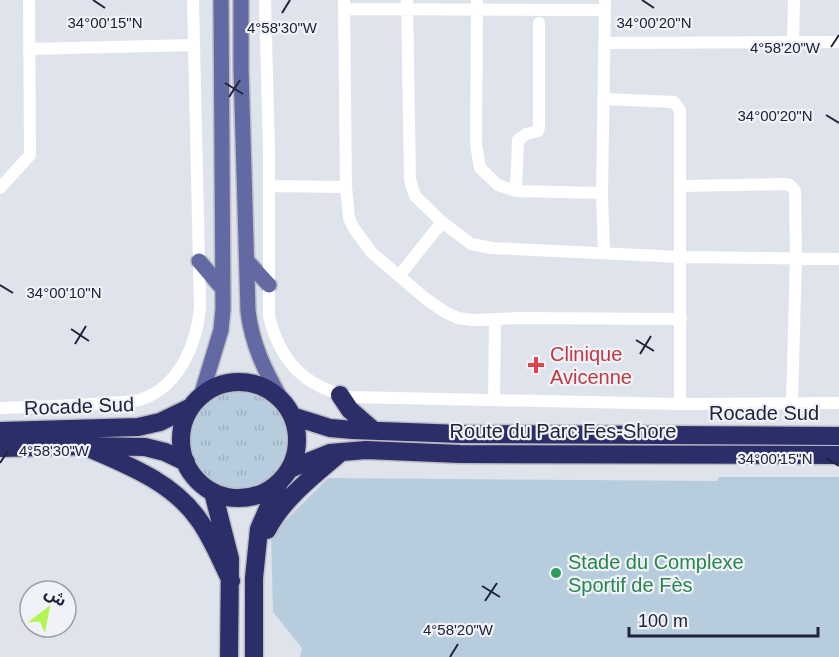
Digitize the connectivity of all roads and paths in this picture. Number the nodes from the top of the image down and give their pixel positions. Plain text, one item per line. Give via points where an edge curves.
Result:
1 (29, 0) edge
2 (193, 0) edge
3 (220, 0) edge
4 (241, 0) edge
5 (265, 0) edge
6 (794, 0) edge
7 (477, 4) edge
8 (344, 5) edge
9 (407, 5) edge
10 (536, 5) edge
11 (605, 5) edge
12 (539, 22) dead end
13 (793, 42) junction
14 (839, 42) edge
15 (605, 43) junction
16 (194, 45) junction
17 (29, 49) junction
18 (604, 99) junction
19 (269, 186) junction
20 (681, 186) junction
21 (346, 187) junction
22 (0, 188) edge
23 (516, 191) junction
24 (602, 193) junction
25 (442, 222) junction
26 (604, 253) junction
27 (681, 257) junction
28 (795, 258) junction
29 (839, 259) edge
30 (199, 261) junction
31 (247, 261) junction
32 (399, 276) junction
33 (269, 285) junction
34 (223, 289) junction
35 (681, 319) junction
36 (495, 320) junction
37 (340, 395) junction
38 (494, 400) junction
39 (196, 402) junction
40 (792, 403) junction
41 (839, 403) edge
42 (99, 404) junction
43 (680, 404) junction
44 (38, 407) junction
45 (0, 408) edge
46 (287, 408) junction
47 (105, 428) junction
48 (40, 430) junction
49 (373, 430) junction
50 (0, 431) edge
51 (839, 436) edge
52 (84, 446) junction
53 (0, 448) edge
54 (342, 451) junction
55 (839, 454) edge
56 (186, 462) junction
57 (285, 475) junction
58 (213, 492) junction
59 (256, 550) junction
60 (231, 581) junction
61 (229, 657) edge
62 (254, 657) edge

1 - 17 street
2 - 16 street
3 - 34 main road
4 - 31 main road
5 - 19 street
6 - 13 street
7 - 9 street
7 - 10 street
7 - 23 street via 477,158 487,177
8 - 9 street
8 - 21 street
9 - 25 street via 410,180 415,196
10 - 11 street
11 - 15 street
12 - 23 street via 539,127 518,140
13 - 14 street
13 - 15 street
15 - 18 street
16 - 17 street
16 - 30 street
17 - 22 street via 30,155
18 - 20 street via 674,102 679,106
18 - 24 street
19 - 21 street
19 - 33 street
20 - 27 street
20 - 28 street via 790,185 795,191
21 - 32 street via 353,227 371,252
23 - 24 street
24 - 26 street
25 - 26 street via 479,247
25 - 32 street
26 - 27 street
27 - 28 street
27 - 35 street
28 - 29 street
28 - 40 street
30 - 34 main road
30 - 42 street via 198,325 179,369 167,384 143,399
31 - 33 main road
31 - 46 main road via 250,333 266,373
32 - 36 street via 458,318
33 - 37 street via 269,316 283,354 312,383
34 - 39 main road via 221,330
35 - 36 street
35 - 43 street
36 - 38 street
37 - 38 street
37 - 49 highway via 350,410
38 - 43 street
39 - 46 highway via 216,387 233,382 251,383 268,390
39 - 47 highway, Rocade Sud via 151,424
39 - 56 highway via 186,417 181,440
40 - 41 street
40 - 43 street
42 - 44 street
42 - 47 street
44 - 45 street
44 - 48 street
46 - 49 highway, Rocade Sud via 330,428
46 - 57 highway via 297,433 296,452
47 - 48 highway, Rocade Sud
48 - 50 highway, Rocade Sud
49 - 51 highway, Rocade Sud
52 - 53 highway, Rocade Sud
52 - 56 highway, Rocade Sud via 155,448
52 - 60 highway via 132,466 187,506 205,528
54 - 55 highway, Route du Parc Fes-Shore
54 - 57 highway, Route du Parc Fes-Shore
54 - 59 highway via 277,514
56 - 58 highway via 197,479
57 - 58 highway via 268,490 248,497
57 - 59 highway via 263,516
58 - 60 highway via 230,559
59 - 62 highway
60 - 61 highway

